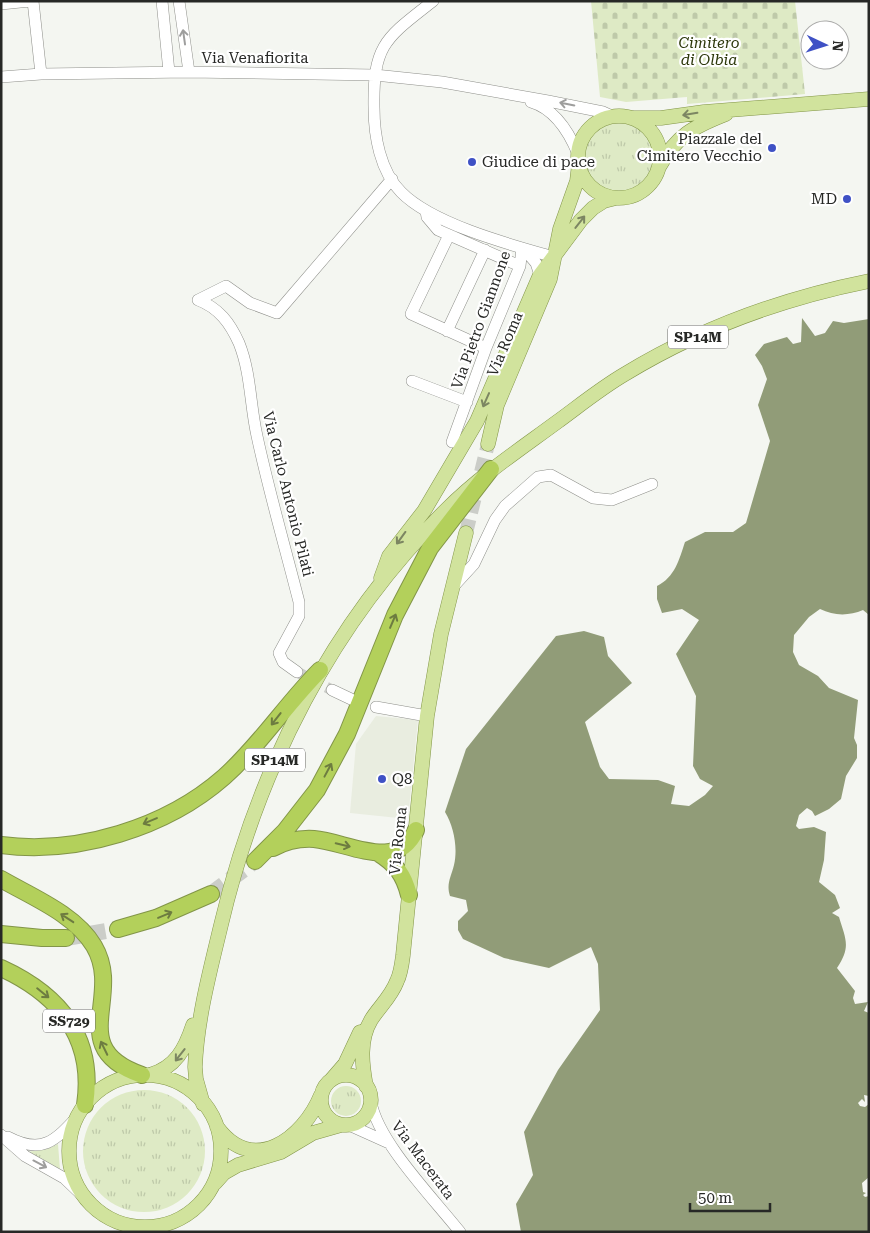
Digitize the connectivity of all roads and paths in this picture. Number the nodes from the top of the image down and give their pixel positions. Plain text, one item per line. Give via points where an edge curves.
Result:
1 (32, 1) edge
2 (162, 1) edge
3 (179, 1) edge
4 (433, 1) edge
5 (1, 4) edge
6 (169, 72) junction
7 (189, 72) junction
8 (41, 74) junction
9 (375, 75) junction
10 (1, 76) edge
11 (508, 95) junction
12 (869, 99) edge
13 (738, 110) junction
14 (614, 116) junction
15 (628, 117) junction
16 (578, 159) junction
17 (659, 168) junction
18 (392, 179) junction
19 (616, 198) junction
20 (426, 211) junction
21 (449, 235) junction
22 (522, 248) junction
23 (484, 250) junction
24 (554, 257) junction
25 (520, 266) junction
26 (540, 275) junction
27 (869, 281) edge
28 (446, 331) junction
29 (486, 348) junction
30 (412, 381) dead end
31 (467, 402) junction
32 (452, 442) dead end
33 (488, 444) tunnel mouth
34 (492, 470) junction
35 (652, 484) dead end
36 (466, 534) tunnel mouth
37 (378, 585) junction
38 (452, 588) junction
39 (320, 670) junction
40 (297, 672) tunnel mouth
41 (332, 690) tunnel mouth
42 (351, 699) dead end
43 (376, 707) dead end
44 (427, 716) junction
45 (416, 830) junction
46 (1, 845) edge
47 (378, 853) junction
48 (1, 879) edge
49 (211, 894) tunnel mouth
50 (409, 895) junction
51 (118, 929) tunnel mouth
52 (1, 934) edge
53 (66, 938) tunnel mouth
54 (1, 968) edge
55 (204, 994) junction
56 (371, 1020) junction
57 (146, 1075) junction
58 (329, 1082) junction
59 (366, 1086) junction
60 (321, 1095) junction
61 (371, 1102) junction
62 (203, 1104) junction
63 (81, 1110) junction
64 (345, 1125) junction
65 (216, 1126) junction
66 (1, 1134) edge
67 (389, 1143) junction
68 (211, 1187) junction
69 (88, 1202) junction
70 (175, 1221) junction
71 (111, 1232) edge
72 (161, 1232) edge
73 (460, 1232) edge

1 - 5 street
1 - 8 street
2 - 6 street
7 -> 3 street
4 - 9 street via 394,32 383,46
6 - 7 street, Via Venafiorita
6 - 8 street, Via Venafiorita
7 - 9 street, Via Venafiorita
8 - 10 street, Via Venafiorita
9 - 11 street, Via Venafiorita via 442,82
9 - 18 street via 376,134 380,154
14 -> 11 street, Via Venafiorita
11 - 16 street, Via Venafiorita via 539,104 554,116 565,128
12 - 13 main road
13 -> 15 main road via 661,118
13 - 17 main road via 696,126 677,142
14 - 15 main road
14 - 16 main road via 603,119 590,129 581,143
15 - 17 main road via 647,127 654,136 660,152
16 - 19 main road via 583,177 592,188
16 - 24 main road, Via Roma via 576,181
17 - 19 main road via 647,187 638,194
18 - 20 street via 401,192
18 - 40 street, Via Carlo Antonio Pilati via 277,313 250,303 226,286 198,300 219,312 230,324 249,374 264,467 299,602 299,616 279,653 283,662
24 -> 19 main road, Via Roma via 593,208
20 - 21 street via 438,230
20 - 22 street
21 - 23 street
21 - 28 street via 411,314
22 - 24 street
22 - 25 street, Via Pietro Giannone
22 - 26 street via 533,259
23 - 25 street
23 - 28 street
24 - 26 main road
24 - 33 main road, Via Roma via 550,279 497,405
25 - 29 street, Via Pietro Giannone
26 -> 37 main road via 477,421 424,511 389,556
27 - 34 main road, SP14M via 774,306 677,346 624,374
28 - 29 street
29 - 31 street, Via Pietro Giannone
30 - 31 street, Via Pietro Giannone
31 - 32 street, Via Pietro Giannone
34 - 37 main road, SP14M via 448,508
34 - 47 highway via 430,548 395,615 346,734 318,790 261,856 286,841 306,839
35 - 38 street via 612,500 593,498 551,475 538,477 505,506 474,564
36 - 38 main road, Via Roma
37 - 39 main road, SP14M
38 - 44 main road, Via Roma
39 -> 46 highway via 223,777 193,799 108,837 46,847
39 - 55 main road, SP14M via 277,753 251,819 226,901
41 - 42 street
43 - 44 street
44 - 45 main road, Via Roma
45 - 47 highway via 404,847
45 - 50 main road, Via Roma
47 - 50 highway via 401,872
57 -> 48 highway, SS729 via 115,1063 104,1050 100,1031 102,976 98,955 82,930
51 -> 49 highway via 156,918
50 - 56 main road, Via Roma via 398,981
52 - 53 highway
54 -> 63 highway, SS729 via 48,996 77,1036 87,1063 88,1088
55 -> 57 main road, SP14M via 183,1052 165,1068
55 - 62 main road, SP14M via 195,1067
56 - 58 main road via 360,1033 345,1064
56 - 59 main road, Via Roma via 363,1048
57 - 62 main road via 184,1087
57 - 63 main road via 112,1083
58 - 59 main road via 344,1075 360,1080
58 - 60 main road
59 - 61 main road
60 - 64 main road via 327,1117
60 - 65 main road via 304,1125 289,1139 273,1147 258,1150 242,1148 228,1140
61 - 64 main road via 364,1118
61 - 67 street, Via Macerata via 374,1118
62 - 65 main road
63 - 66 street via 59,1136 39,1146 26,1145
63 - 69 main road via 73,1126 69,1150 73,1175
64 - 67 street
64 - 68 main road via 313,1134 272,1155 238,1165
65 - 68 main road via 219,1163
66 -> 69 street via 25,1156 64,1178
67 - 73 street, Via Macerata
68 - 70 main road via 196,1207
69 - 70 main road via 104,1215 126,1225 150,1227
69 - 71 main road
70 - 72 main road

